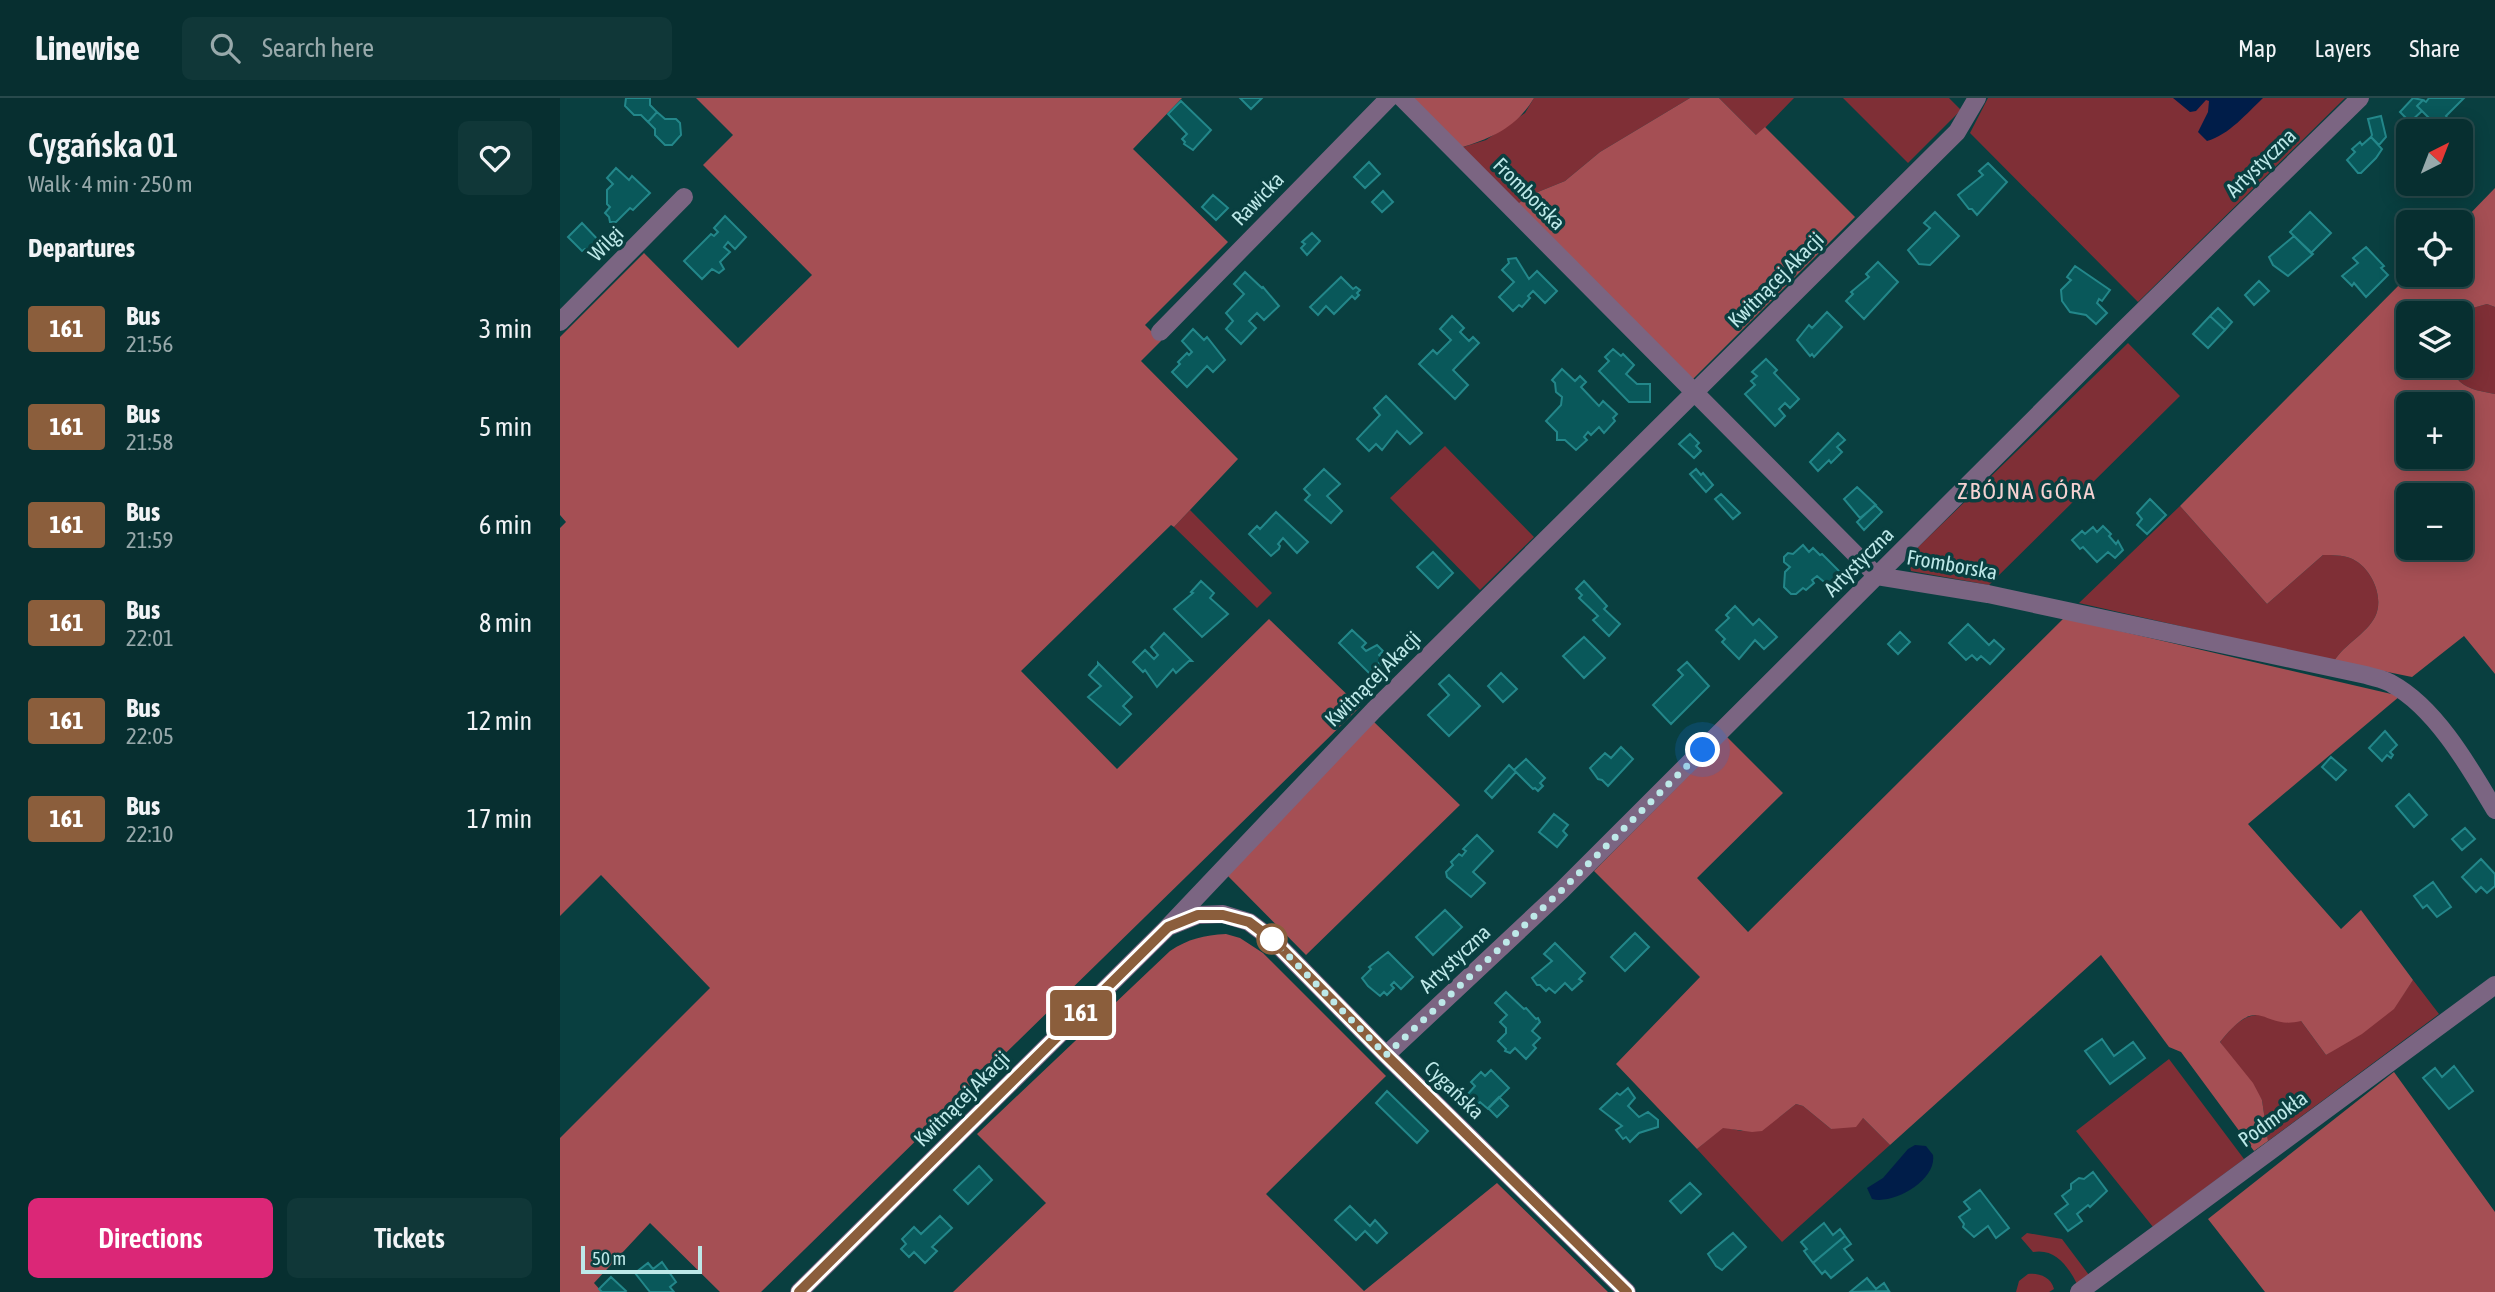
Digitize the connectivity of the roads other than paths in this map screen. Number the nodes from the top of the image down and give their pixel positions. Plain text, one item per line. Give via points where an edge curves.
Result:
1 (1389, 98) edge
2 (1402, 98) edge
3 (1977, 98) edge
4 (2360, 98) edge
5 (684, 197) dead end
6 (560, 322) edge
7 (1160, 331) dead end
8 (1695, 392) junction
9 (1877, 576) junction
10 (2495, 810) edge
11 (1168, 927) junction
12 (2495, 985) edge
13 (1386, 1055) junction
14 (799, 1292) edge
15 (1627, 1292) edge
16 (2079, 1292) edge

1 - 7 street, Rawicka
2 - 8 street, Fromborska
3 - 8 street, Kwitnącej Akacji via 1957,132
4 - 9 street, Artystyczna
5 - 6 street, Wilgi
8 - 9 street, Fromborska
8 - 11 street, Kwitnącej Akacji via 1374,710
9 - 10 street, Fromborska via 2001,597 2391,683 2415,700 2442,730
9 - 13 street, Artystyczna via 1561,891
11 - 13 street, Cygańska via 1198,915 1249,922 1273,940
11 - 14 street, Kwitnącej Akacji
12 - 16 street, Podmokła
13 - 15 street, Cygańska

